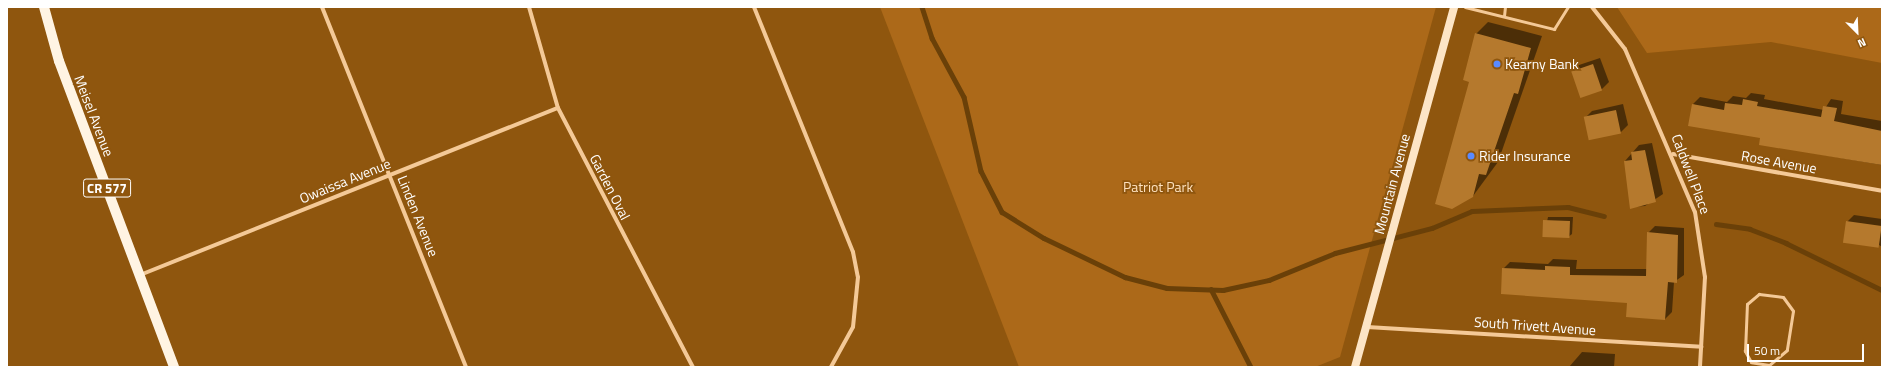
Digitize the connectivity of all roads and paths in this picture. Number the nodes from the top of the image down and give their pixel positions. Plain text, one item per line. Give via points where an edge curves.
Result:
1 (44, 7) edge
2 (322, 7) edge
3 (529, 7) edge
4 (754, 7) edge
5 (1454, 7) edge
6 (1465, 7) edge
7 (1505, 7) edge
8 (1568, 7) edge
9 (1592, 7) edge
10 (1504, 16) junction
11 (558, 108) junction
12 (1673, 154) junction
13 (390, 175) junction
14 (1882, 191) edge
15 (140, 275) junction
16 (1367, 326) junction
17 (1701, 347) junction
18 (1759, 366) edge
19 (174, 367) edge
20 (466, 367) edge
21 (694, 367) edge
22 (831, 367) edge
23 (1355, 367) edge
24 (1700, 367) edge

1 - 15 main road, Meisel Avenue / CR 577 via 59,62
2 - 13 street, Linden Avenue
3 - 11 street, Garden Oval
4 - 22 street via 853,252 858,277 853,327
5 - 16 street, Mountain Avenue
6 - 10 lane
7 - 10 lane
8 - 10 lane via 1554,29
9 - 12 street, Caldwell Place via 1625,49
11 - 13 street, Owaissa Avenue
11 - 21 street, Garden Oval
12 - 14 street, Rose Avenue
12 - 17 street, Caldwell Place via 1695,212 1700,233 1705,277
13 - 15 street, Owaissa Avenue
13 - 20 street, Linden Avenue
15 - 19 main road, Meisel Avenue / CR 577
16 - 17 street, South Trivett Avenue
16 - 23 street, Mountain Avenue
17 - 24 street, Caldwell Place
18 - 18 lane via 1774,363 1787,350 1793,310 1788,301 1776,294 1753,296 1747,304 1745,351 1751,362

